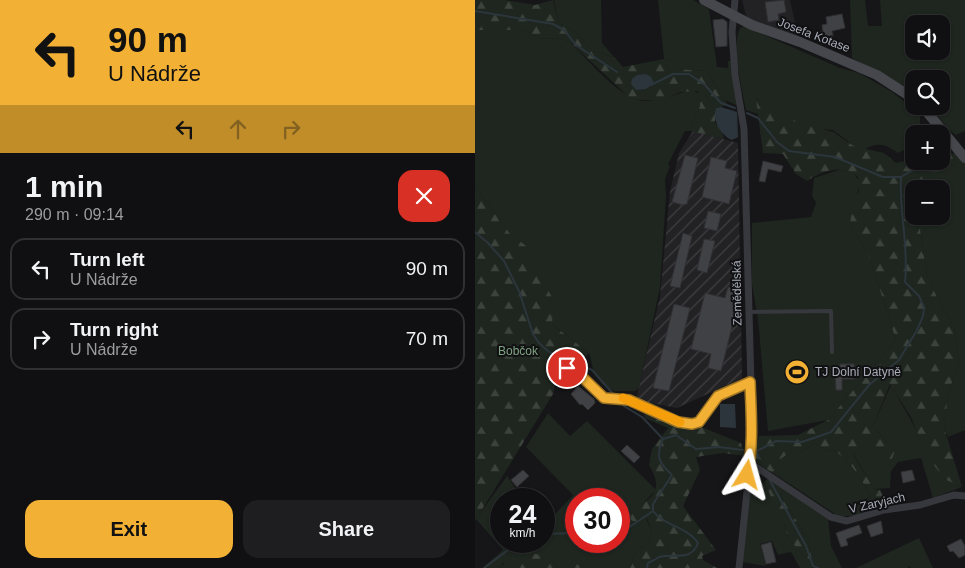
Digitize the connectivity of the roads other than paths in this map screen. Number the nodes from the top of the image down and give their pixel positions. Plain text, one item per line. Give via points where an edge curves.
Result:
1 (704, 0) edge
2 (735, 0) edge
3 (735, 17) junction
4 (905, 92) edge
5 (929, 115) edge
6 (965, 158) edge
7 (749, 312) junction
8 (832, 352) dead end
9 (562, 368) dead end
10 (750, 382) junction
11 (750, 463) junction
12 (965, 496) edge
13 (739, 568) edge

1 - 3 street, Josefa Kotase
2 - 3 street, Zemědělská
3 - 4 street, Josefa Kotase via 856,65
3 - 7 street, Zemědělská via 732,32 744,129
5 - 6 street
7 - 8 lane via 831,311
7 - 10 street, Zemědělská
9 - 10 lane via 577,372 604,398 620,398 678,422 692,424 699,422 718,396
10 - 11 street, Zemědělská
11 - 12 street, V Zaryjach via 831,517 847,521 954,495
11 - 13 street, Zemědělská

